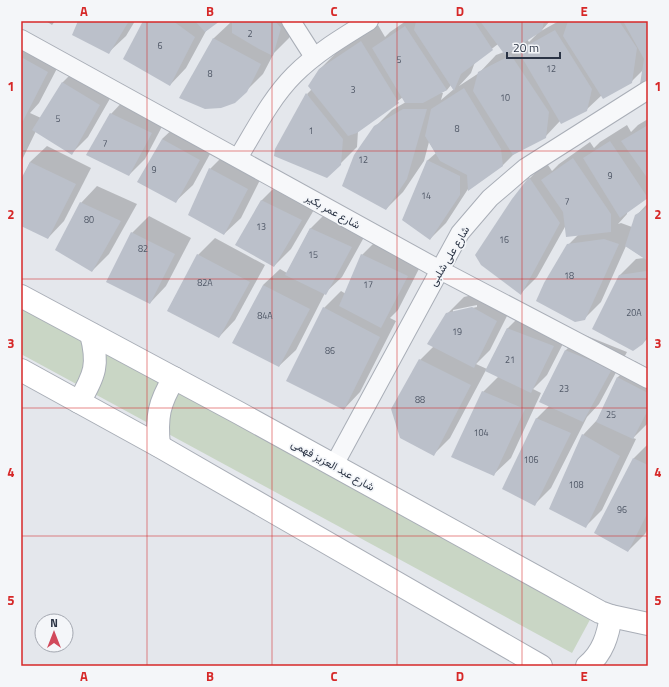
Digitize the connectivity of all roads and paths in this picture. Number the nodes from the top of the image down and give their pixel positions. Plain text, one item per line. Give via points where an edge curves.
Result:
1 (290, 21) edge
2 (369, 21) edge
3 (21, 38) edge
4 (314, 57) junction
5 (648, 90) edge
6 (238, 158) junction
7 (440, 270) junction
8 (21, 296) edge
9 (91, 334) junction
10 (21, 370) edge
11 (174, 378) junction
12 (648, 378) edge
13 (79, 402) junction
14 (159, 446) junction
15 (334, 465) junction
16 (611, 616) junction
17 (648, 624) edge
18 (541, 666) edge
19 (587, 666) edge

1 - 4 street
2 - 4 street
3 - 6 street, شارع عمر بكير
4 - 6 street via 276,96
5 - 7 street, شارع على شلبى via 524,168 490,198 460,233
6 - 7 street, شارع عمر بكير
7 - 12 street, شارع عمر بكير
7 - 15 street, شارع على شلبى
8 - 9 main road, شارع عبد العزيز فهمى
9 - 11 main road, شارع عبد العزيز فهمى
9 - 13 main road via 95,351 94,369
10 - 13 main road
11 - 14 main road via 159,411
11 - 15 main road, شارع عبد العزيز فهمى
13 - 14 main road
14 - 18 main road
15 - 16 main road, شارع عبد العزيز فهمى
16 - 17 main road, شارع عبد العزيز فهمى
16 - 19 main road via 602,649

